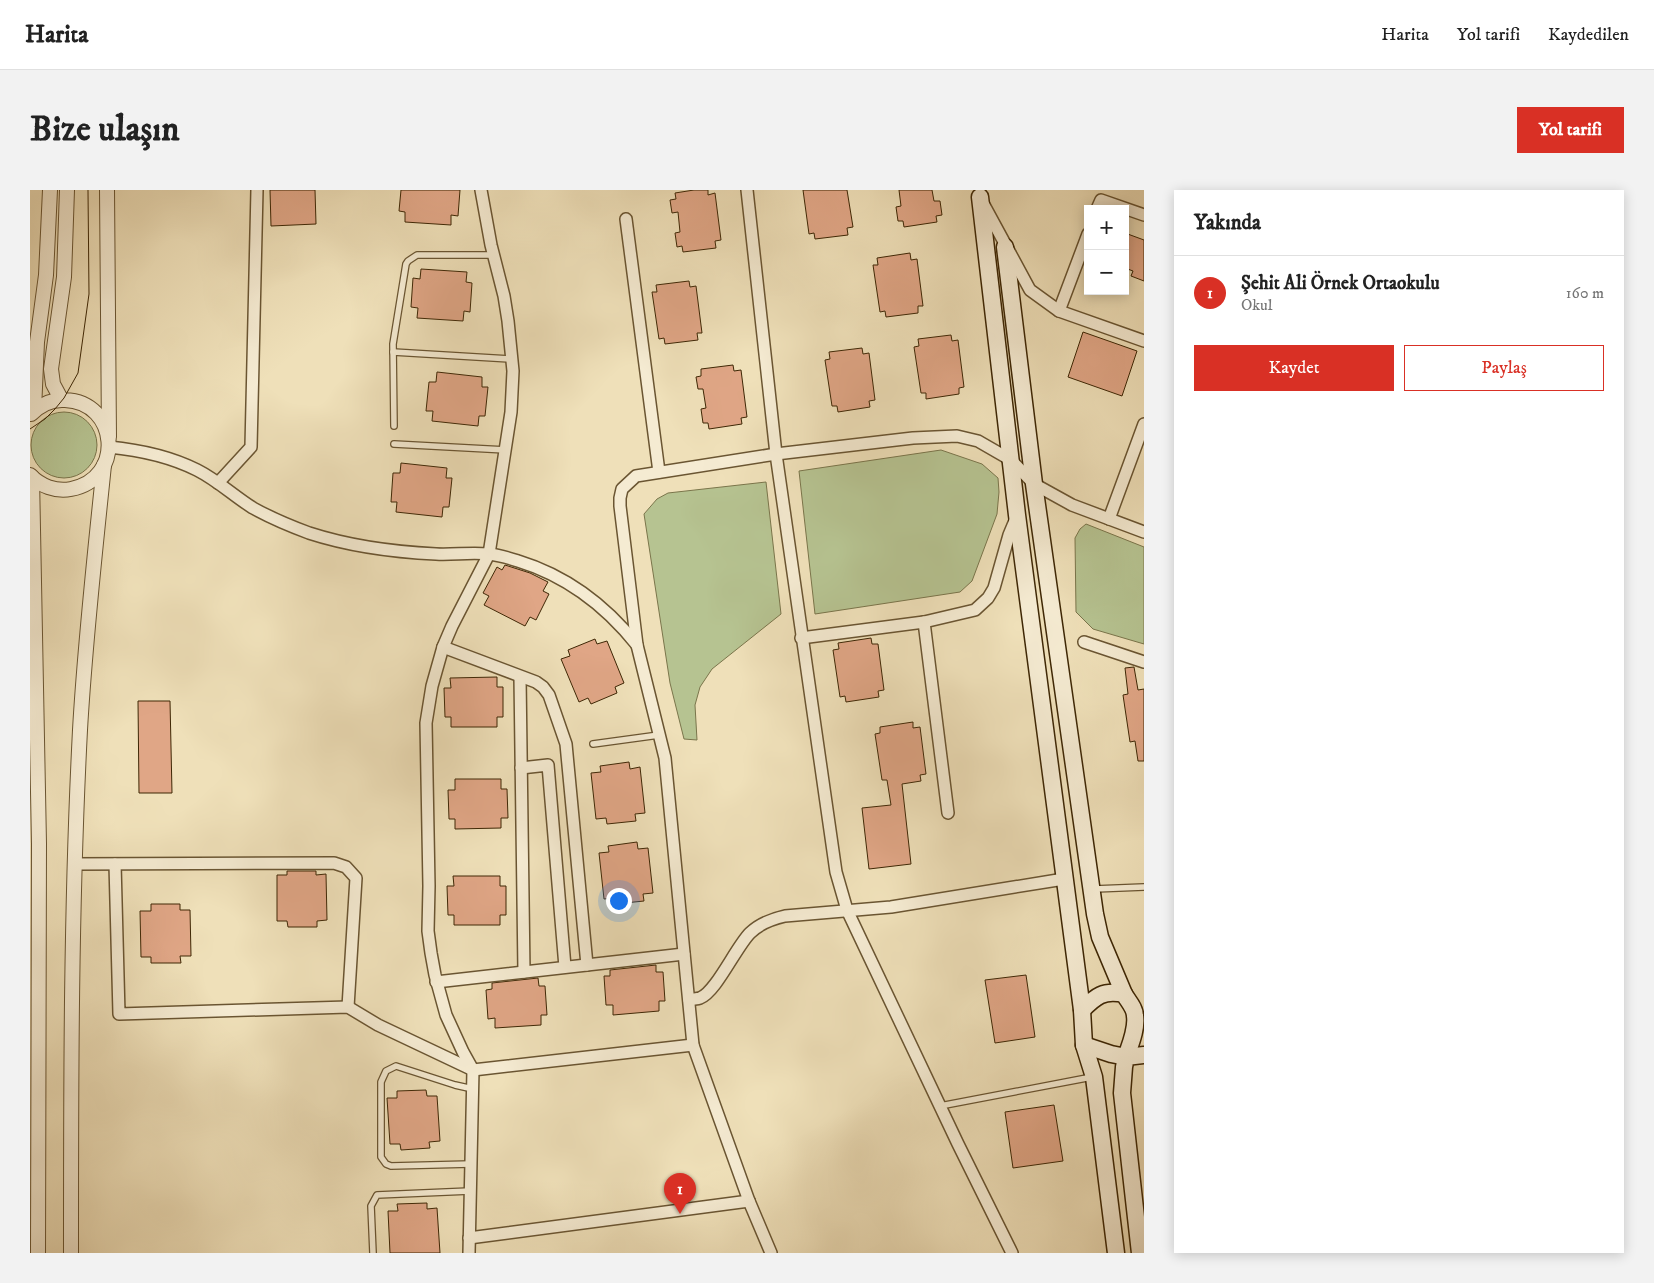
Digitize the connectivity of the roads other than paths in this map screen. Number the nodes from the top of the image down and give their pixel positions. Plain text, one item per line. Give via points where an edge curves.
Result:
1 (50, 190) edge
2 (68, 190) edge
3 (107, 190) edge
4 (257, 190) edge
5 (481, 190) edge
6 (747, 190) edge
7 (979, 194) edge
8 (1099, 205) edge
9 (1115, 205) edge
10 (1129, 210) edge
11 (1144, 215) edge
12 (626, 219) dead end
13 (1084, 244) edge
14 (1006, 247) junction
15 (493, 255) junction
16 (1058, 311) junction
17 (1144, 341) edge
18 (393, 352) junction
19 (512, 359) junction
20 (61, 399) junction
21 (31, 412) edge
22 (1144, 424) edge
23 (394, 426) dead end
24 (109, 442) junction
25 (394, 444) dead end
26 (506, 450) junction
27 (776, 454) junction
28 (1011, 460) junction
29 (104, 465) junction
30 (659, 472) junction
31 (31, 476) edge
32 (218, 483) junction
33 (1034, 484) junction
34 (1017, 515) junction
35 (1110, 519) junction
36 (1144, 532) edge
37 (489, 554) junction
38 (924, 622) junction
39 (801, 638) junction
40 (1084, 642) dead end
41 (637, 645) junction
42 (443, 647) junction
43 (1144, 662) edge
44 (520, 677) junction
45 (659, 735) junction
46 (593, 744) dead end
47 (521, 768) junction
48 (948, 813) dead end
49 (34, 845) edge
50 (74, 864) junction
51 (115, 864) junction
52 (1064, 879) junction
53 (1144, 887) edge
54 (1092, 889) junction
55 (847, 910) junction
56 (684, 954) junction
57 (587, 965) junction
58 (565, 968) junction
59 (524, 972) junction
60 (436, 982) junction
61 (689, 1000) junction
62 (1133, 1004) edge
63 (348, 1007) junction
64 (1082, 1010) junction
65 (693, 1045) junction
66 (1084, 1045) junction
67 (1144, 1056) edge
68 (1126, 1057) junction
69 (473, 1070) junction
70 (1094, 1077) junction
71 (473, 1089) junction
72 (940, 1106) junction
73 (471, 1164) junction
74 (470, 1191) junction
75 (748, 1201) junction
76 (469, 1238) junction
77 (38, 1253) edge
78 (71, 1253) edge
79 (373, 1253) edge
80 (469, 1253) edge
81 (771, 1253) edge
82 (1012, 1253) edge
83 (1116, 1253) edge
84 (1140, 1253) edge

1 - 21 street via 46,275
2 - 20 street via 64,277 51,369 53,384
3 - 24 street
4 - 32 street via 251,448
5 - 15 street
6 - 27 street
7 - 14 street
7 - 28 main road
8 - 9 street via 1101,200
10 - 11 street
12 - 30 street
13 - 16 street
14 - 16 street via 1030,290
14 - 33 main road
15 - 18 lane via 417,255 408,260
15 - 19 street via 504,296
16 - 17 street
18 - 19 lane
18 - 23 lane
19 - 26 street via 512,412
20 - 21 street via 42,404
20 - 24 street via 88,406 102,420
22 - 35 street
24 - 29 street
24 - 32 street via 178,462
25 - 26 lane
26 - 37 street
27 - 28 street via 957,436 978,441
27 - 30 street
27 - 39 street
28 - 33 street
28 - 34 main road
29 - 31 street via 100,473 85,485 67,490 48,487
29 - 50 street via 80,728
30 - 41 street via 636,476 622,489 620,498
31 - 49 street
32 - 37 street via 271,518 323,537 410,552
33 - 35 street via 1072,505
33 - 54 main road
34 - 38 street via 998,579 982,604 976,610
34 - 52 main road
35 - 36 street
37 - 41 street via 529,564 584,593 613,617
37 - 42 street
38 - 39 street
38 - 48 street
39 - 55 street via 836,872
40 - 43 street
41 - 45 street
42 - 44 street
42 - 60 street via 426,722 428,931
44 - 47 street
44 - 57 street via 540,684 546,691 566,744
45 - 46 lane
45 - 56 street via 665,758
47 - 58 street via 548,764
47 - 59 street
49 - 77 street
50 - 51 street
50 - 78 street via 70,1017
51 - 63 street via 328,863 346,867 356,878
51 - 63 street via 119,1014
52 - 55 street via 891,907
52 - 64 main road
53 - 54 lane
54 - 62 main road via 1100,937
55 - 61 street via 785,916 763,924 750,932 711,990 702,997
55 - 72 street
56 - 57 street
56 - 61 street
57 - 58 street
58 - 59 street
59 - 60 street
60 - 69 street via 451,1027
61 - 65 street
62 - 64 main road via 1112,992 1101,994
62 - 68 main road via 1136,1016
63 - 69 street via 378,1025
64 - 66 main road
65 - 69 street
65 - 75 street
66 - 68 main road
66 - 70 main road
67 - 68 main road
68 - 84 main road via 1122,1100
69 - 71 street
70 - 72 lane
70 - 83 main road
71 - 73 street
71 - 73 lane via 396,1066 386,1071 380,1082 381,1156 386,1164
72 - 82 street
73 - 74 street
74 - 76 street
74 - 79 lane via 377,1194 371,1206
75 - 76 street
75 - 81 street
76 - 80 street

